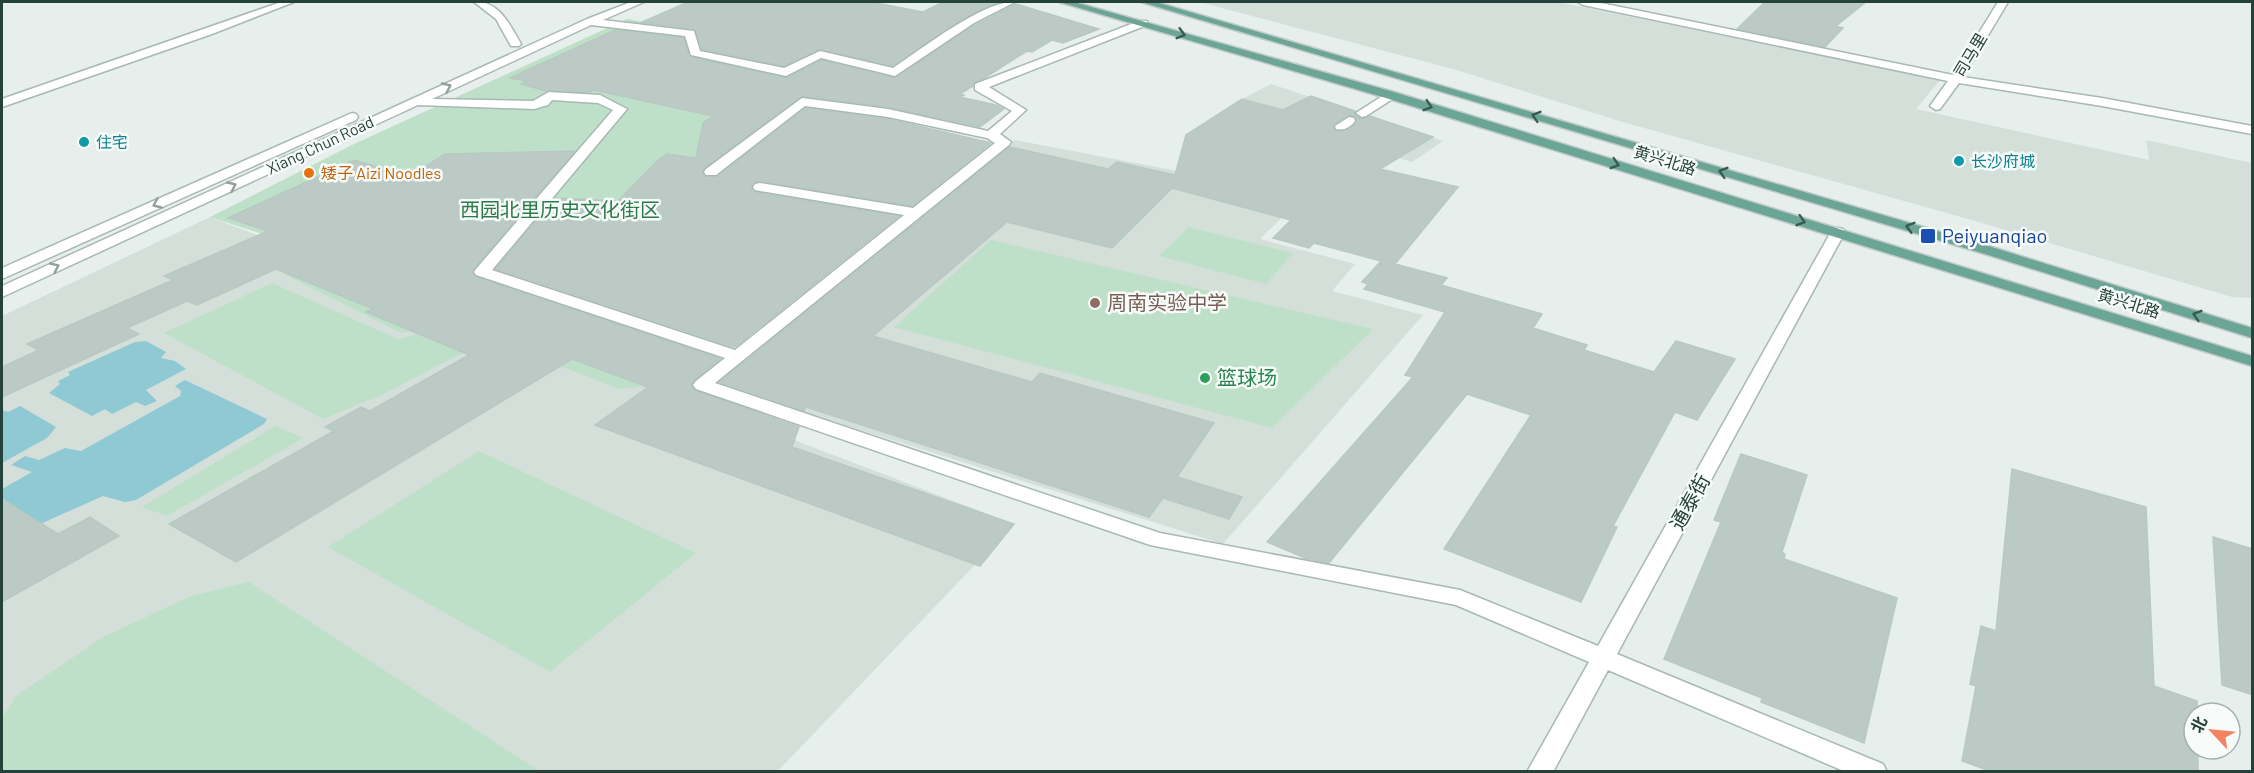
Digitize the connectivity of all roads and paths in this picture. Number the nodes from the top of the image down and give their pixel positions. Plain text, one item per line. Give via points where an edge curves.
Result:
1 (289, 2) edge
2 (479, 2) edge
3 (614, 2) edge
4 (639, 2) edge
5 (1010, 2) edge
6 (1064, 2) edge
7 (1146, 2) edge
8 (1583, 2) edge
9 (2003, 2) edge
10 (591, 21) junction
11 (1143, 22) junction
12 (515, 44) junction
13 (1956, 79) junction
14 (1390, 95) junction
15 (414, 102) junction
16 (2, 103) edge
17 (1936, 106) dead end
18 (1362, 113) dead end
19 (2253, 130) edge
20 (991, 135) junction
21 (711, 172) dead end
22 (760, 187) dead end
23 (916, 213) junction
24 (1838, 232) junction
25 (2, 274) edge
26 (2, 292) edge
27 (2253, 333) edge
28 (737, 356) junction
29 (2253, 361) edge
30 (1604, 658) junction
31 (1540, 771) edge
32 (1874, 771) edge

1 - 16 street
2 - 12 street via 500,17
3 - 12 street, Xiang Chun Road
4 - 10 street, Xiang Chun Road
5 - 10 street via 970,21 895,72 820,54 786,72 695,53 690,33
6 - 11 main road, 黄兴北路
27 -> 7 main road, 黄兴北路 via 1990,251
8 - 13 street
9 - 13 street, 司马里
15 -> 10 street, Xiang Chun Road
11 -> 14 main road, 黄兴北路
11 - 20 street via 979,87 1020,110
12 -> 25 street, Xiang Chun Road
13 - 17 street, 司马里
13 - 19 street
14 - 18 street
14 -> 24 main road, 黄兴北路
26 -> 15 street, Xiang Chun Road
15 - 28 street via 534,105 549,96 600,99 621,109 482,272
20 - 21 street via 888,113 802,102
20 - 23 street via 1004,142
22 - 23 street
23 - 28 street
24 - 29 main road, 黄兴北路
24 - 30 street, 通泰街
28 - 30 street via 702,385 1156,540 1460,598
30 - 31 street, 通泰街
30 - 32 street

